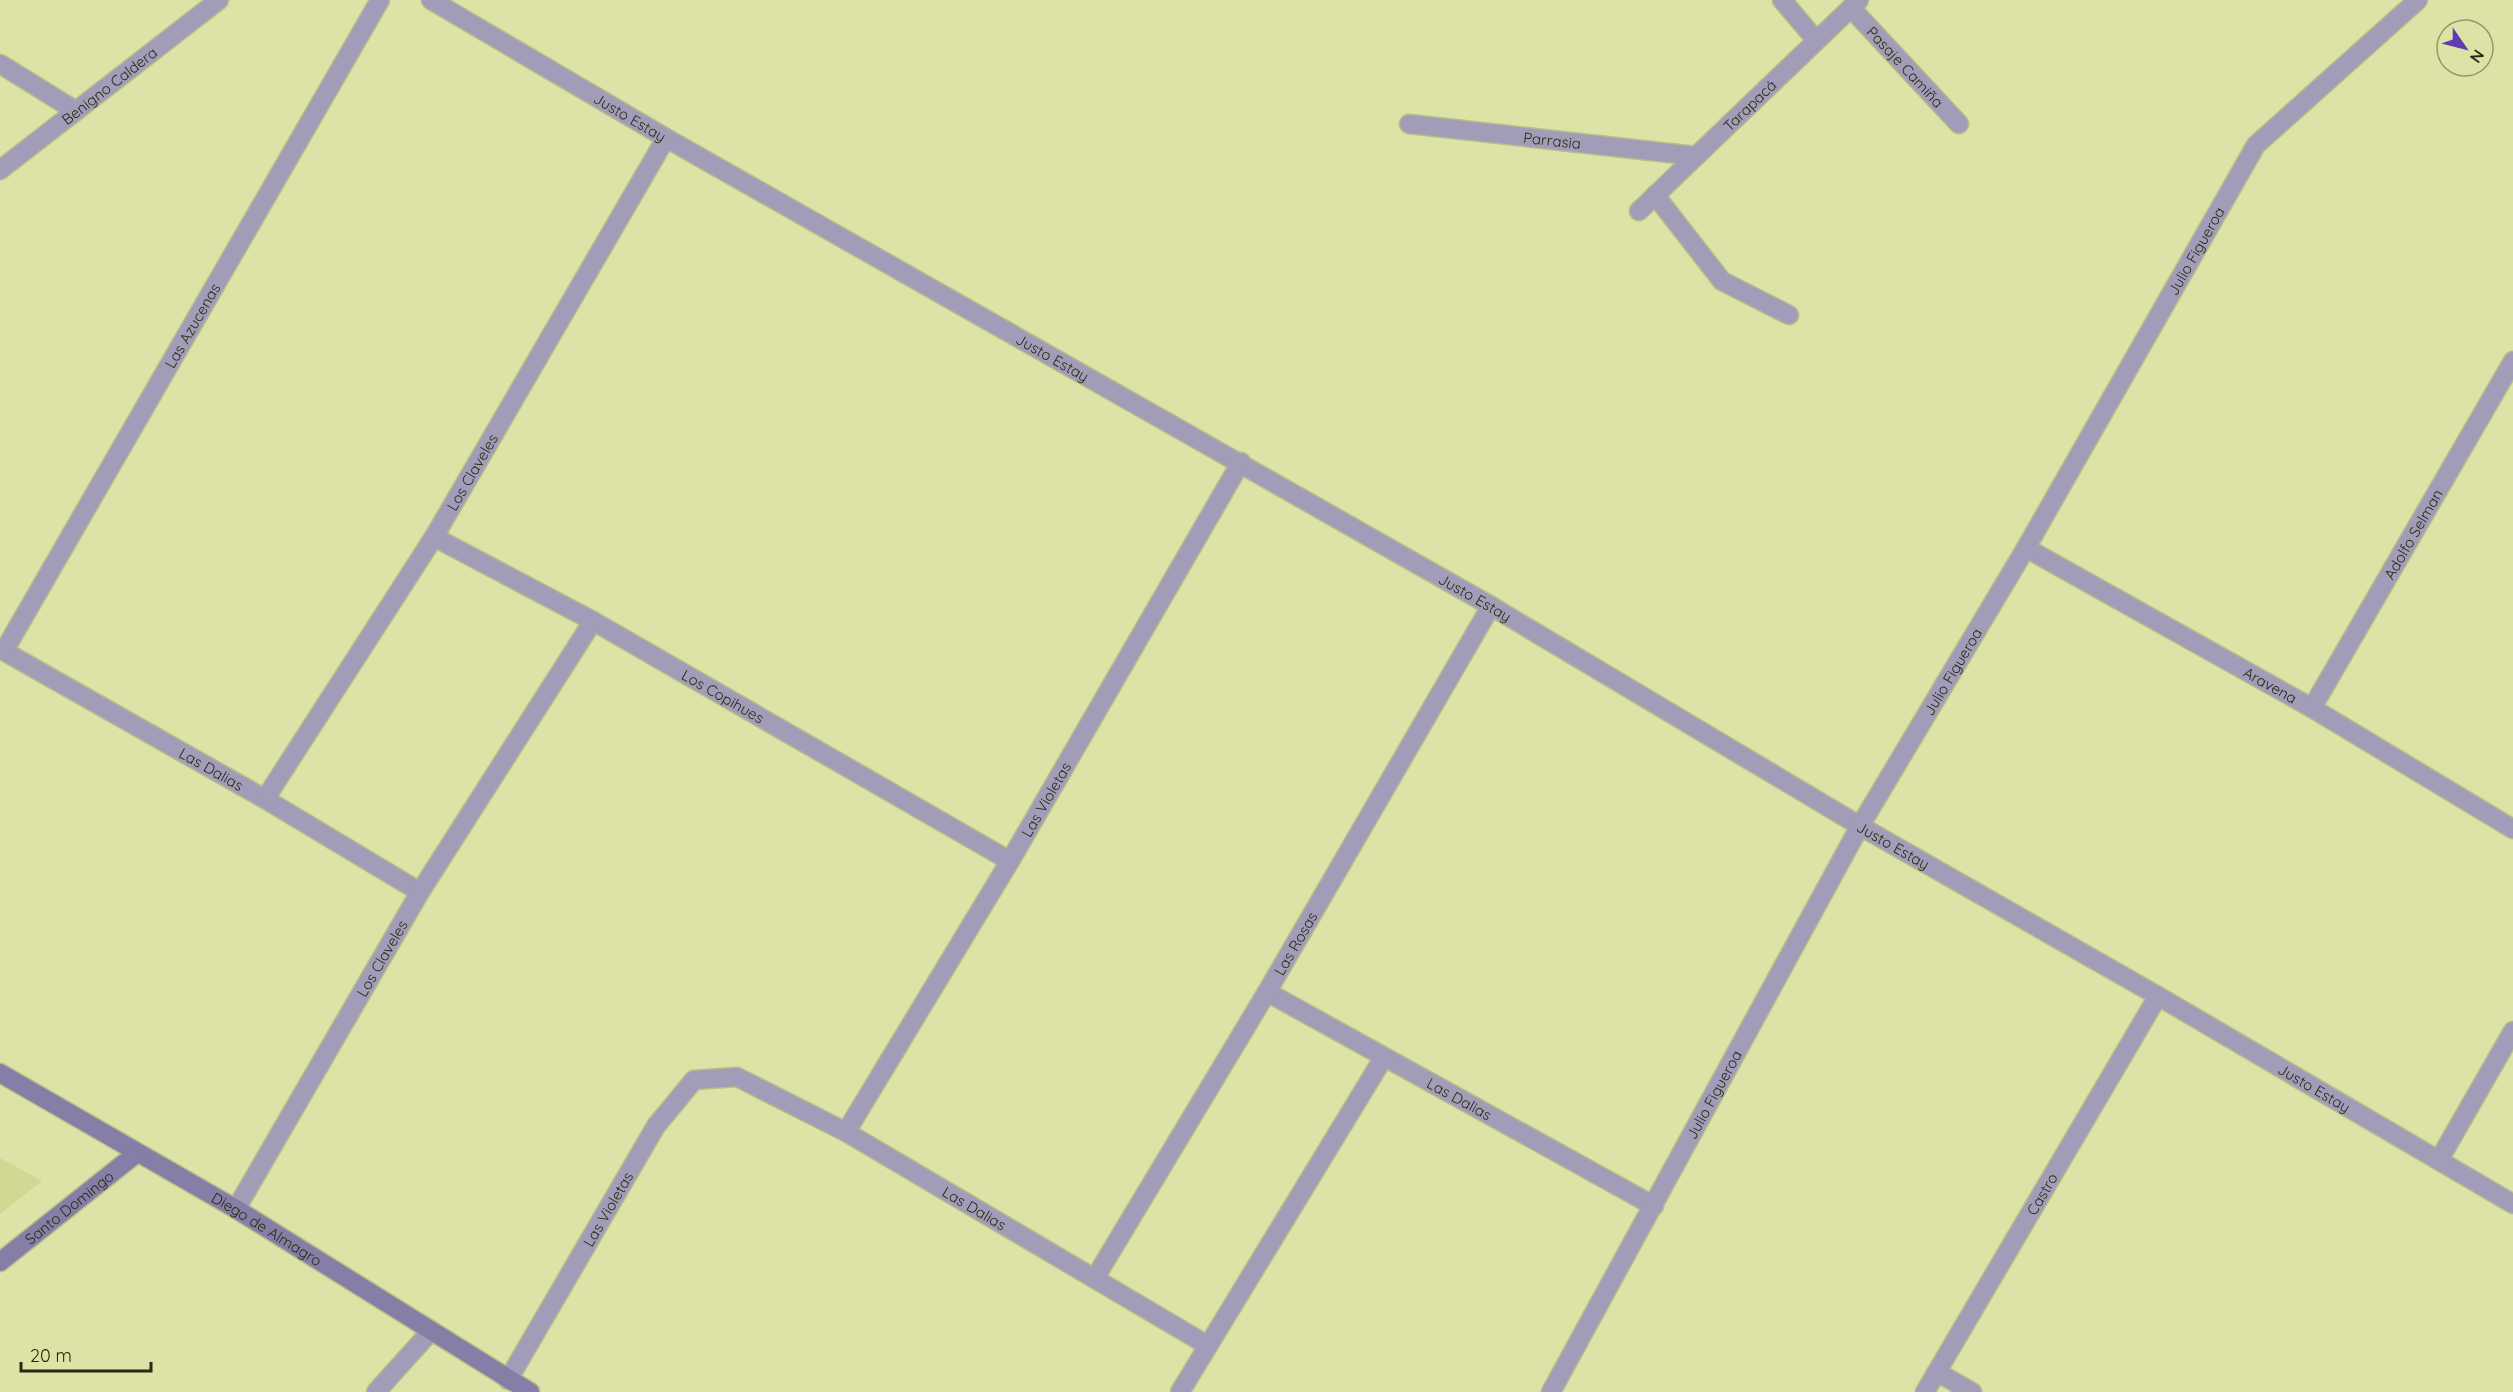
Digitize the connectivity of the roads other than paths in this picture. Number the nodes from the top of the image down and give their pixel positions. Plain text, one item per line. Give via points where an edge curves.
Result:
1 (219, 0) edge
2 (380, 0) edge
3 (431, 0) edge
4 (1782, 0) edge
5 (2418, 0) edge
6 (1855, 4) edge
7 (1816, 40) junction
8 (0, 64) edge
9 (76, 111) junction
10 (1409, 124) dead end
11 (1959, 124) dead end
12 (666, 138) junction
13 (1696, 156) junction
14 (0, 170) edge
15 (1655, 195) junction
16 (1639, 211) dead end
17 (1789, 315) dead end
18 (2513, 361) edge
19 (1241, 462) junction
20 (434, 537) junction
21 (2026, 548) junction
22 (1491, 606) junction
23 (593, 621) junction
24 (2, 650) edge
25 (2312, 708) junction
26 (265, 800) junction
27 (1860, 826) junction
28 (2513, 829) edge
29 (1010, 861) junction
30 (420, 892) junction
31 (1267, 992) junction
32 (2158, 996) junction
33 (2513, 1031) edge
34 (1384, 1057) junction
35 (0, 1073) edge
36 (737, 1077) joint
37 (846, 1132) junction
38 (137, 1153) junction
39 (2439, 1160) junction
40 (2513, 1203) edge
41 (1654, 1206) junction
42 (236, 1209) junction
43 (0, 1262) edge
44 (1095, 1278) junction
45 (431, 1331) junction
46 (1207, 1345) junction
47 (1937, 1372) junction
48 (508, 1380) junction
49 (376, 1392) edge
50 (530, 1392) edge
51 (1180, 1392) edge
52 (1551, 1392) edge
53 (1925, 1392) edge
54 (1972, 1392) edge

1 - 9 street, Benigno Caldera
2 - 24 street, Las Azucenas
3 - 12 street, Justo Estay
4 - 7 street
5 - 21 street, Julio Figueroa via 2256,146
6 - 7 street, Tarapacá
6 - 11 street, Pasaje Camiña
7 - 13 street, Tarapacá
8 - 9 street
9 - 14 street, Benigno Caldera
10 - 13 street, Parrasia
12 - 19 street, Justo Estay
12 - 20 street, Los Claveles
13 - 15 street, Tarapacá
15 - 16 street, Tarapacá
15 - 17 street via 1722,280
18 - 25 street, Adolfo Selman
19 - 22 street, Justo Estay
19 - 29 street, Las Violetas
20 - 23 street, Los Copihues
20 - 26 street, Los Claveles
21 - 25 street, Aravena
21 - 27 street, Julio Figueroa
22 - 27 street, Justo Estay
22 - 31 street, Las Rosas
23 - 29 street, Los Copihues
23 - 30 street, Los Claveles
24 - 26 street, Las Dalias
25 - 28 street, Aravena
26 - 30 street, Las Dalias
27 - 32 street, Justo Estay
27 - 41 street, Julio Figueroa
29 - 37 street, Las Violetas
30 - 42 street, Los Claveles
31 - 34 street, Las Dalias
31 - 44 street, Las Rosas
32 - 39 street, Justo Estay
32 - 47 street, Castro
33 - 39 street
34 - 41 street, Las Dalias
34 - 46 street
35 - 38 street, Diego de Almagro
36 - 37 street, Las Dalias
36 - 48 street, Las Violetas via 694,1080 656,1126
37 - 44 street, Las Dalias
38 - 42 street, Diego de Almagro
38 - 43 street, Santo Domingo
39 - 40 street, Justo Estay
41 - 52 street, Julio Figueroa
42 - 45 street, Diego de Almagro
44 - 46 street, Las Dalias
45 - 48 street, Diego de Almagro
45 - 49 street
46 - 51 street
47 - 53 street, Castro
47 - 54 street
48 - 50 street, Diego de Almagro

